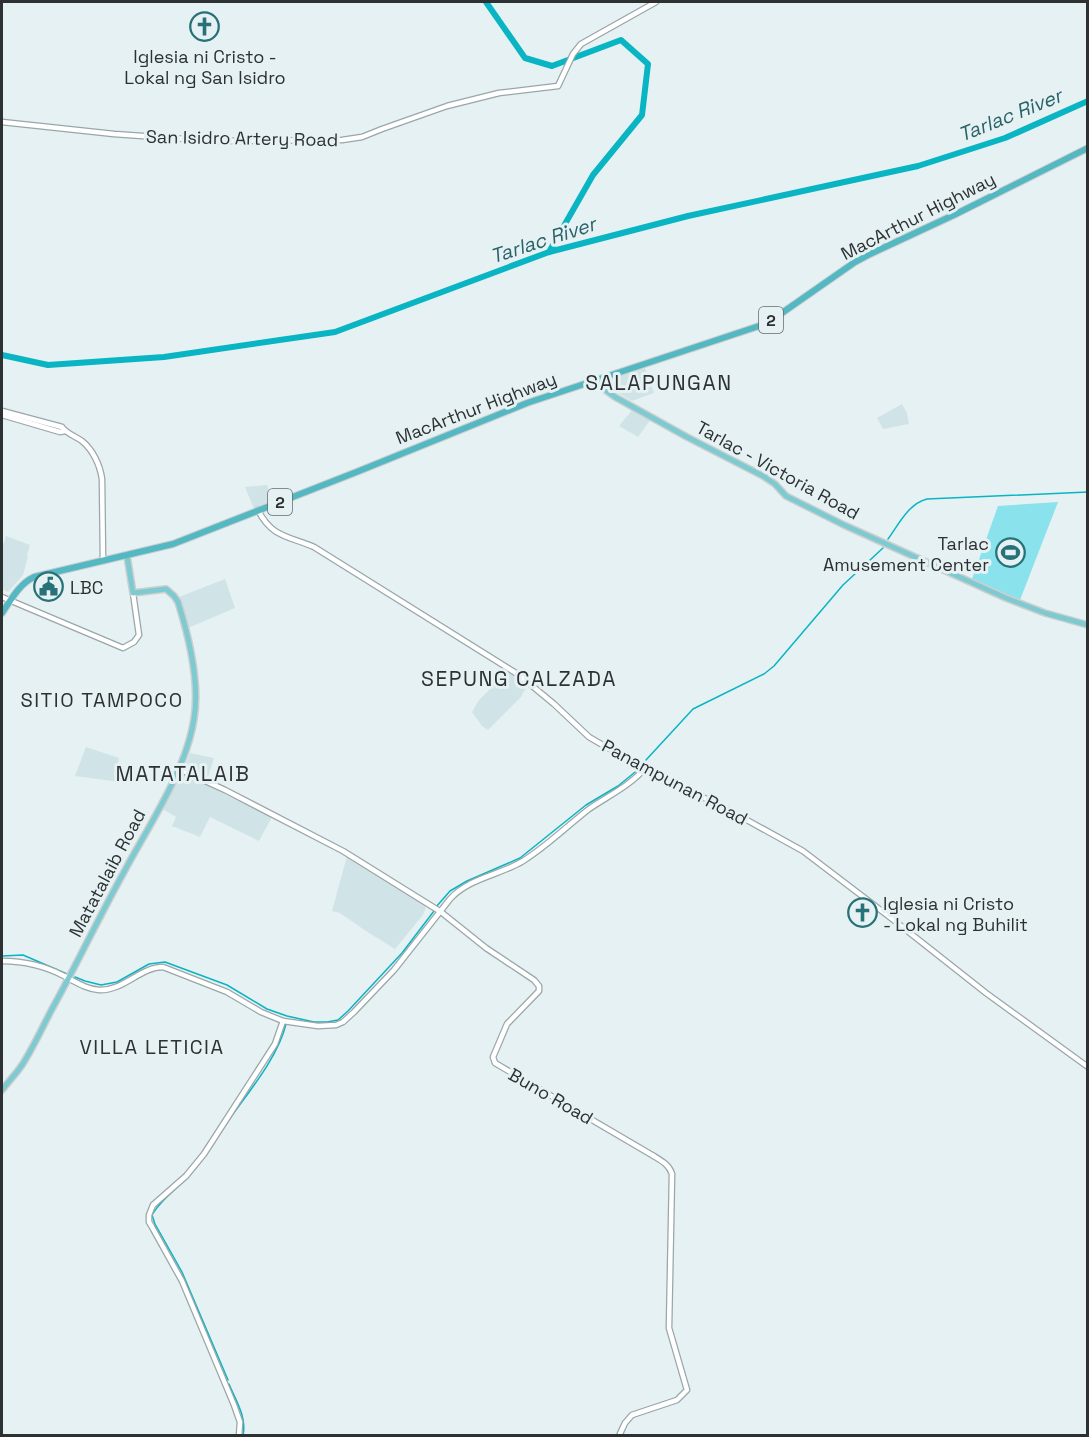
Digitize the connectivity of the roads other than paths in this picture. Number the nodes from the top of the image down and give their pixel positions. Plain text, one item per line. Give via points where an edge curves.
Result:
1 (656, 2) edge
2 (2, 122) edge
3 (1088, 148) edge
4 (593, 381) junction
5 (2, 411) edge
6 (2, 416) edge
7 (65, 431) junction
8 (258, 510) junction
9 (127, 555) junction
10 (103, 561) junction
11 (133, 593) junction
12 (2, 597) edge
13 (10, 601) junction
14 (2, 613) edge
15 (1088, 625) edge
16 (642, 767) junction
17 (179, 769) junction
18 (441, 912) junction
19 (2, 962) edge
20 (69, 978) junction
21 (283, 1021) junction
22 (1088, 1067) edge
23 (2, 1090) edge
24 (239, 1436) edge
25 (619, 1436) edge

1 - 2 street, San Isidro Artery Road via 581,44 558,86 499,93 447,106 352,140 214,141
3 - 4 highway, MacArthur Highway / 2 via 855,262 759,326
4 - 8 highway, MacArthur Highway / 2 via 514,408
4 - 15 main road, Tarlac - Victoria Road via 763,476 786,496 844,525 1006,598
5 - 7 street
6 - 7 street
7 - 10 street via 88,447 100,469
8 - 9 highway, MacArthur Highway / 2 via 173,544
8 - 16 street, Panampunan Road via 280,535 314,547 519,675 589,736
9 - 10 highway, MacArthur Highway / 2
9 - 11 main road
10 - 13 highway, MacArthur Highway / 2 via 32,578
11 - 13 street via 140,634 123,648
11 - 17 main road, Matatalaib Road via 166,589 180,611 196,703
12 - 13 street
13 - 14 highway, MacArthur Highway / 2
16 - 18 street via 634,780 525,859 458,892
16 - 22 street, Panampunan Road via 803,851
17 - 18 street, Buno Road via 336,848
17 - 20 main road, Matatalaib Road
18 - 21 street via 394,970 343,1022 318,1026
18 - 25 street, Buno Road via 540,988 507,1024 493,1057 495,1063 669,1168 669,1328 687,1390 677,1400 632,1415
19 - 20 street via 27,963
20 - 21 street via 92,989 107,990 152,968 164,967 227,992
20 - 23 main road, Matatalaib Road via 22,1065
21 - 24 street via 272,1050 204,1154 153,1205 149,1215 149,1222 182,1281 234,1405 240,1422

